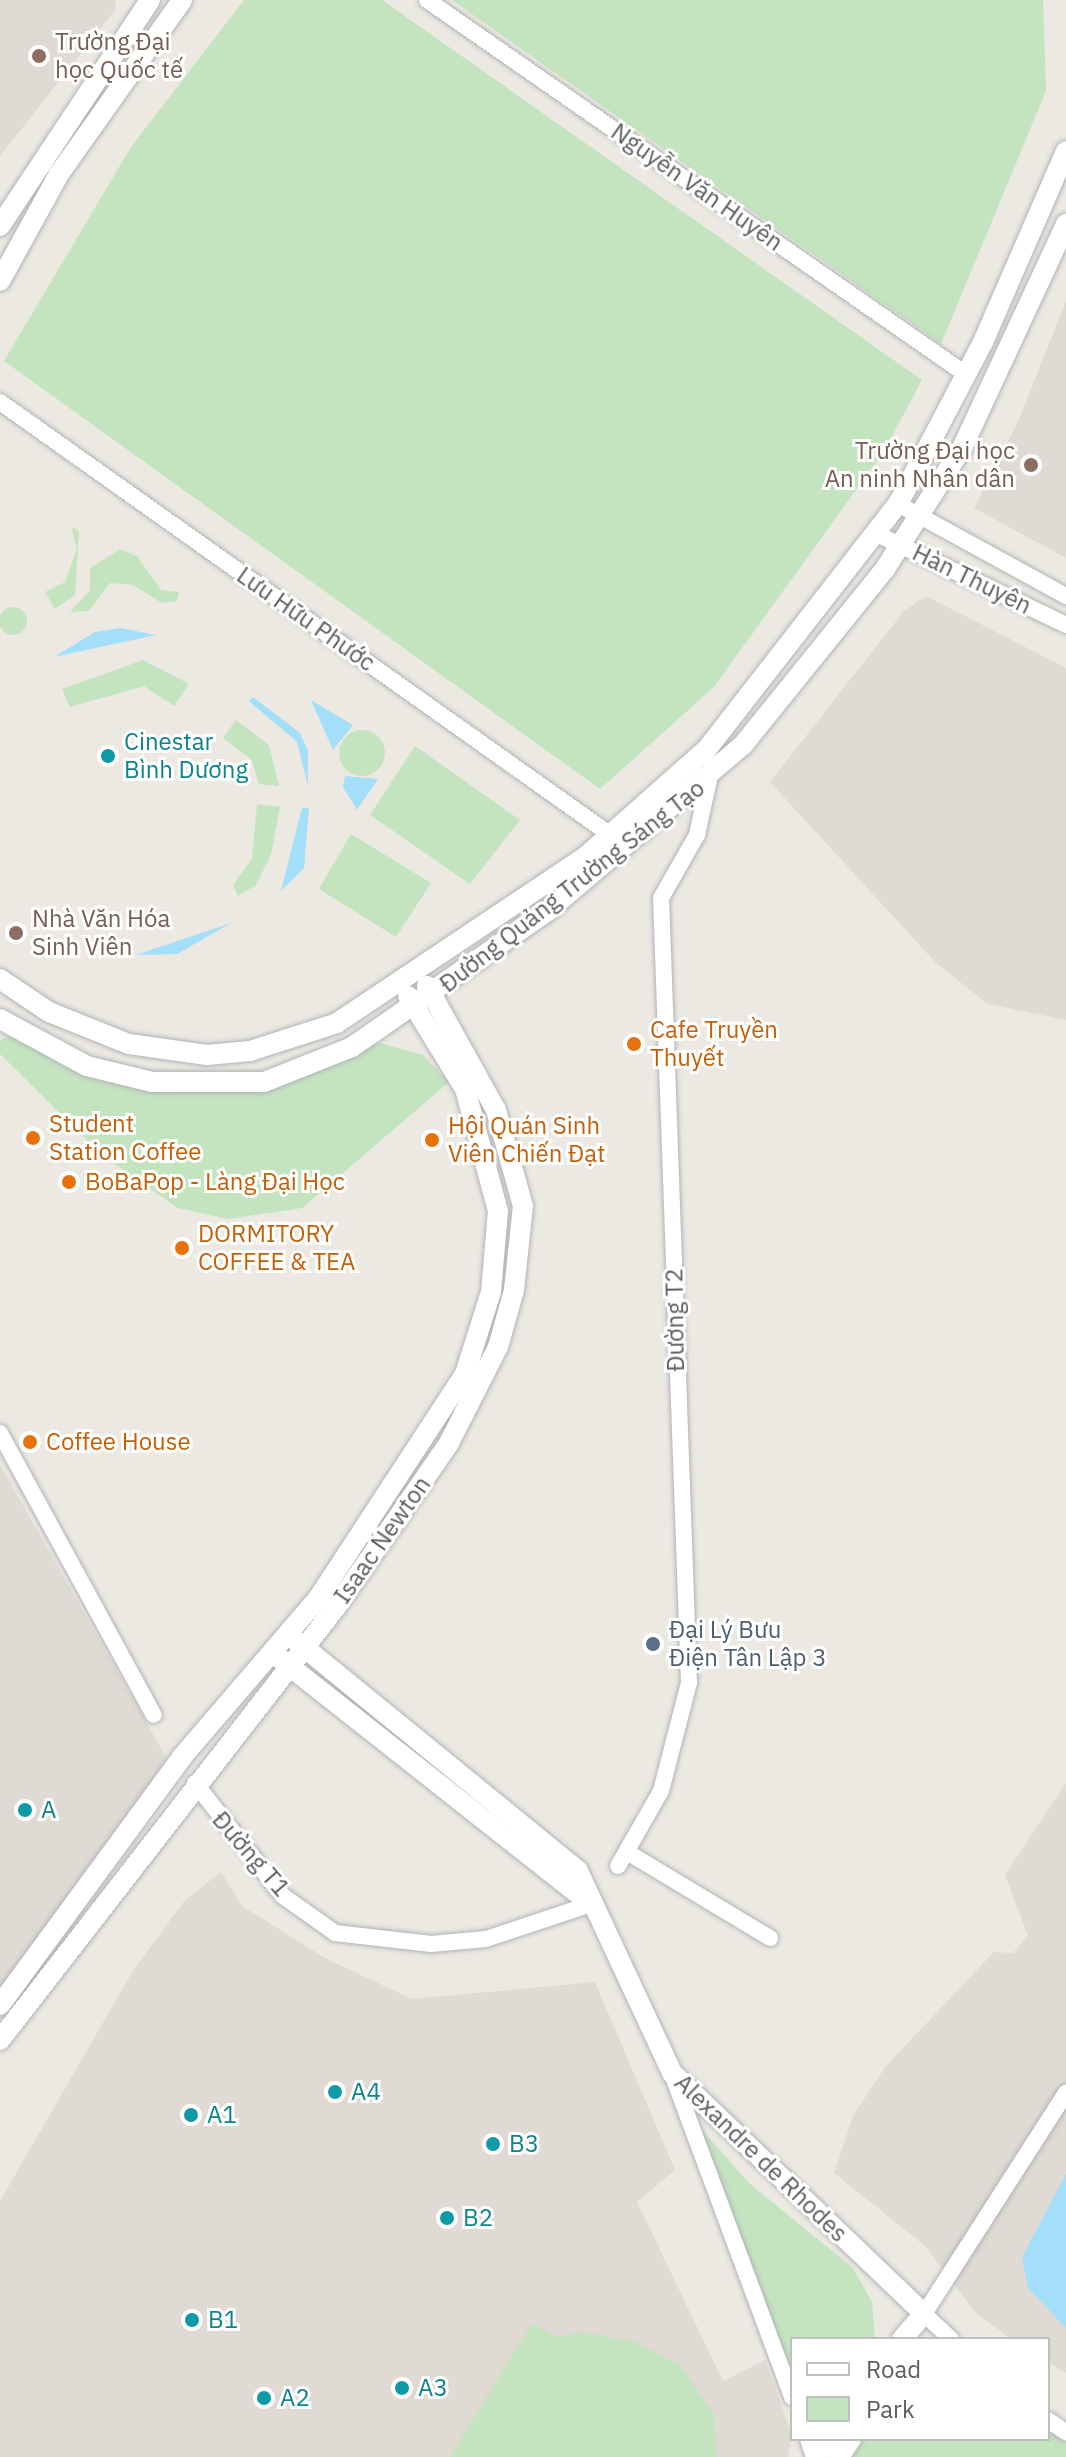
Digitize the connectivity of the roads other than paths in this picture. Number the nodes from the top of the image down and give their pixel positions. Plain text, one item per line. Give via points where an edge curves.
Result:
1 (150, 0) edge
2 (182, 0) edge
3 (427, 0) edge
4 (1066, 151) edge
5 (1066, 224) edge
6 (0, 226) edge
7 (0, 281) edge
8 (967, 375) junction
9 (0, 402) edge
10 (898, 504) junction
11 (919, 518) junction
12 (877, 534) junction
13 (900, 545) junction
14 (1066, 596) edge
15 (1066, 625) edge
16 (702, 755) junction
17 (717, 770) junction
18 (612, 836) junction
19 (418, 972) junction
20 (1, 982) edge
21 (400, 983) junction
22 (433, 996) junction
23 (415, 1008) junction
24 (0, 1019) edge
25 (0, 1433) edge
26 (296, 1640) junction
27 (272, 1652) junction
28 (289, 1666) junction
29 (154, 1715) dead end
30 (182, 1757) junction
31 (195, 1783) junction
32 (591, 1904) junction
33 (770, 1938) dead end
34 (0, 2005) edge
35 (0, 2040) edge
36 (672, 2073) junction
37 (1066, 2093) edge
38 (924, 2314) junction
39 (904, 2337) edge
40 (916, 2337) edge
41 (949, 2337) edge
42 (790, 2392) edge

1 - 6 street via 42,152
2 - 7 street via 59,174
3 - 8 street, Nguyễn Văn Huyên
4 - 8 street, Đường Quảng Trường Sáng Tạo
5 - 11 street, Đường Quảng Trường Sáng Tạo via 963,446
8 - 10 street, Đường Quảng Trường Sáng Tạo
9 - 18 street, Lưu Hữu Phước
10 - 11 street, Hàn Thuyên
10 - 12 street, Đường Quảng Trường Sáng Tạo
11 - 13 street, Đường Quảng Trường Sáng Tạo
11 - 14 street, Hàn Thuyên
12 - 13 street, Hàn Thuyên
12 - 16 street, Đường Quảng Trường Sáng Tạo
13 - 15 street, Hàn Thuyên
13 - 17 street, Đường Quảng Trường Sáng Tạo via 822,652
16 - 17 street
16 - 18 street, Đường Quảng Trường Sáng Tạo
17 - 22 street, Đường Quảng Trường Sáng Tạo
17 - 33 street, Đường T2 via 697,835 661,898 689,1683 661,1791 623,1859
18 - 19 street, Đường Quảng Trường Sáng Tạo
19 - 21 street, Đường Quảng Trường Sáng Tạo
19 - 22 street, Isaac Newton
20 - 21 street, Đường Quảng Trường Sáng Tạo via 92,1033 207,1055 293,1041
21 - 23 street, Isaac Newton
22 - 23 street, Đường Quảng Trường Sáng Tạo
22 - 26 street, Isaac Newton via 511,1150 523,1206 514,1290 482,1384 449,1443
23 - 24 street, Đường Quảng Trường Sáng Tạo via 309,1069 217,1086 152,1082 87,1066
23 - 26 street, Isaac Newton via 465,1089 482,1139 498,1211 491,1292 465,1374
25 - 29 street
26 - 27 street, Isaac Newton
26 - 28 street, Isaac Newton
26 - 32 street, Alexandre de Rhodes via 578,1871
27 - 28 street, Alexandre de Rhodes
27 - 30 street, Isaac Newton
28 - 31 street, Isaac Newton
28 - 32 street, Alexandre de Rhodes
30 - 31 street
30 - 34 street, Isaac Newton
31 - 32 street, Đường T1 via 283,1896 335,1933 431,1944 486,1939
31 - 35 street, Isaac Newton
32 - 36 street, Alexandre de Rhodes
36 - 38 street, Alexandre de Rhodes
36 - 42 street
37 - 38 street
38 - 39 street
38 - 40 street
38 - 41 street, Alexandre de Rhodes

